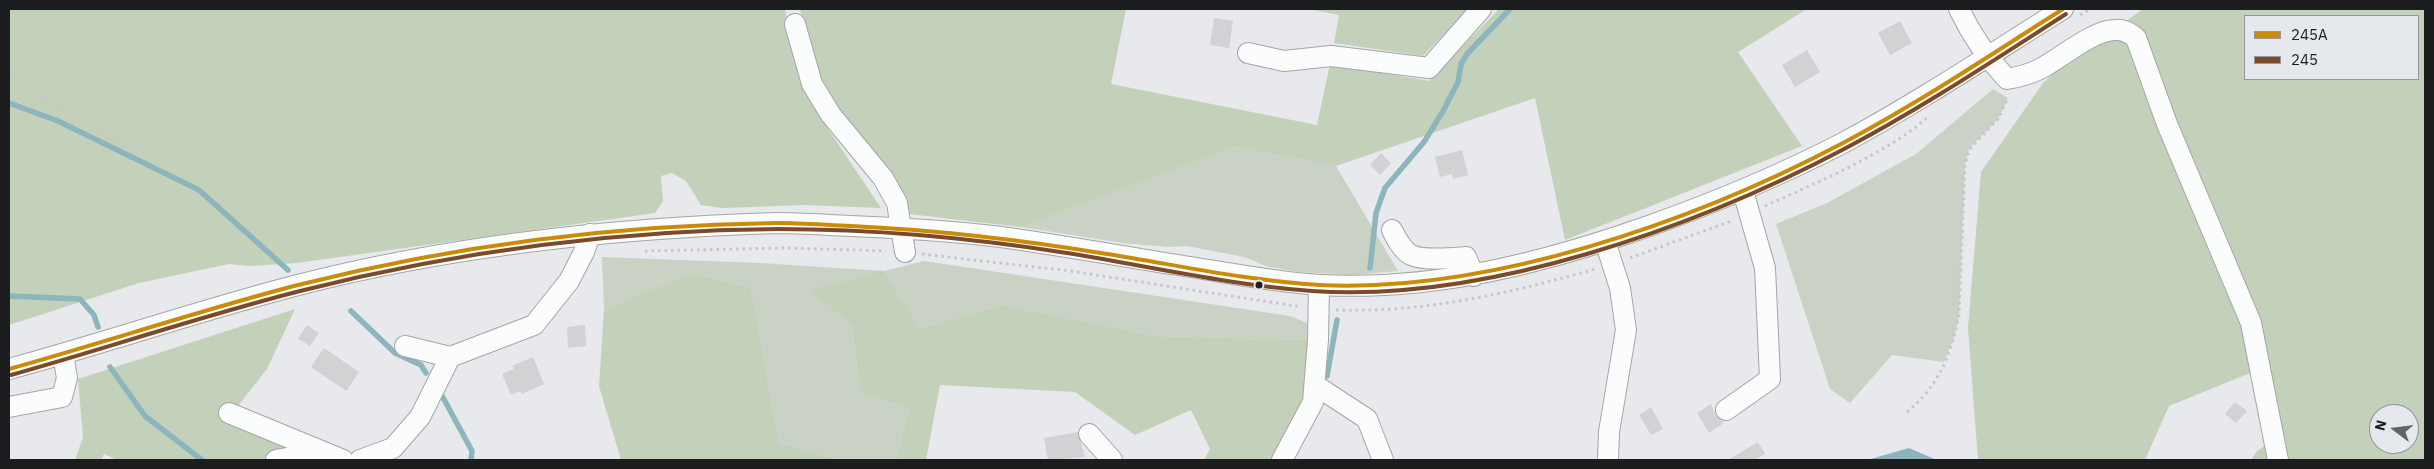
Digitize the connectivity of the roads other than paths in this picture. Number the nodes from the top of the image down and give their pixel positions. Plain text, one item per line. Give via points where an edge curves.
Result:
1 (1481, 9) edge
2 (1959, 9) edge
3 (2063, 9) edge
4 (795, 24) dead end
5 (1248, 53) dead end
6 (1987, 55) junction
7 (1743, 191) junction
8 (902, 228) junction
9 (1392, 230) dead end
10 (590, 234) junction
11 (1605, 241) junction
12 (905, 252) dead end
13 (1474, 276) junction
14 (1319, 285) junction
15 (405, 346) dead end
16 (63, 354) junction
17 (450, 357) junction
18 (9, 369) edge
19 (1315, 385) junction
20 (9, 406) edge
21 (1726, 410) dead end
22 (229, 413) dead end
23 (1089, 434) dead end
24 (319, 452) junction
25 (276, 460) edge
26 (343, 460) edge
27 (360, 460) edge
28 (1112, 460) edge
29 (1282, 460) edge
30 (1383, 460) edge
31 (1608, 460) edge
32 (2278, 460) edge

1 - 5 street via 1429,68 1331,56 1284,61
2 - 6 street
3 - 6 street
4 - 8 street via 812,84 831,115 883,178 897,203
6 - 7 street via 1847,141
6 - 32 street via 2007,79 2040,69 2098,33 2115,30 2136,38 2167,124 2251,323
7 - 11 street
7 - 21 street via 1765,268 1770,378
8 - 10 street via 784,223
8 - 12 street
8 - 14 street via 997,237
9 - 13 street via 1411,255 1466,257
10 - 16 street via 498,246 298,285
10 - 17 street via 569,281 534,325
11 - 13 street
11 - 31 street via 1620,288 1626,330 1609,432
13 - 14 street via 1430,282
14 - 19 street
15 - 17 street
16 - 18 street
16 - 20 street via 67,378 62,397
17 - 27 street via 420,417 393,448
19 - 29 street via 1313,402
19 - 30 street via 1367,419
22 - 24 street
23 - 28 street
24 - 25 street
24 - 26 street

